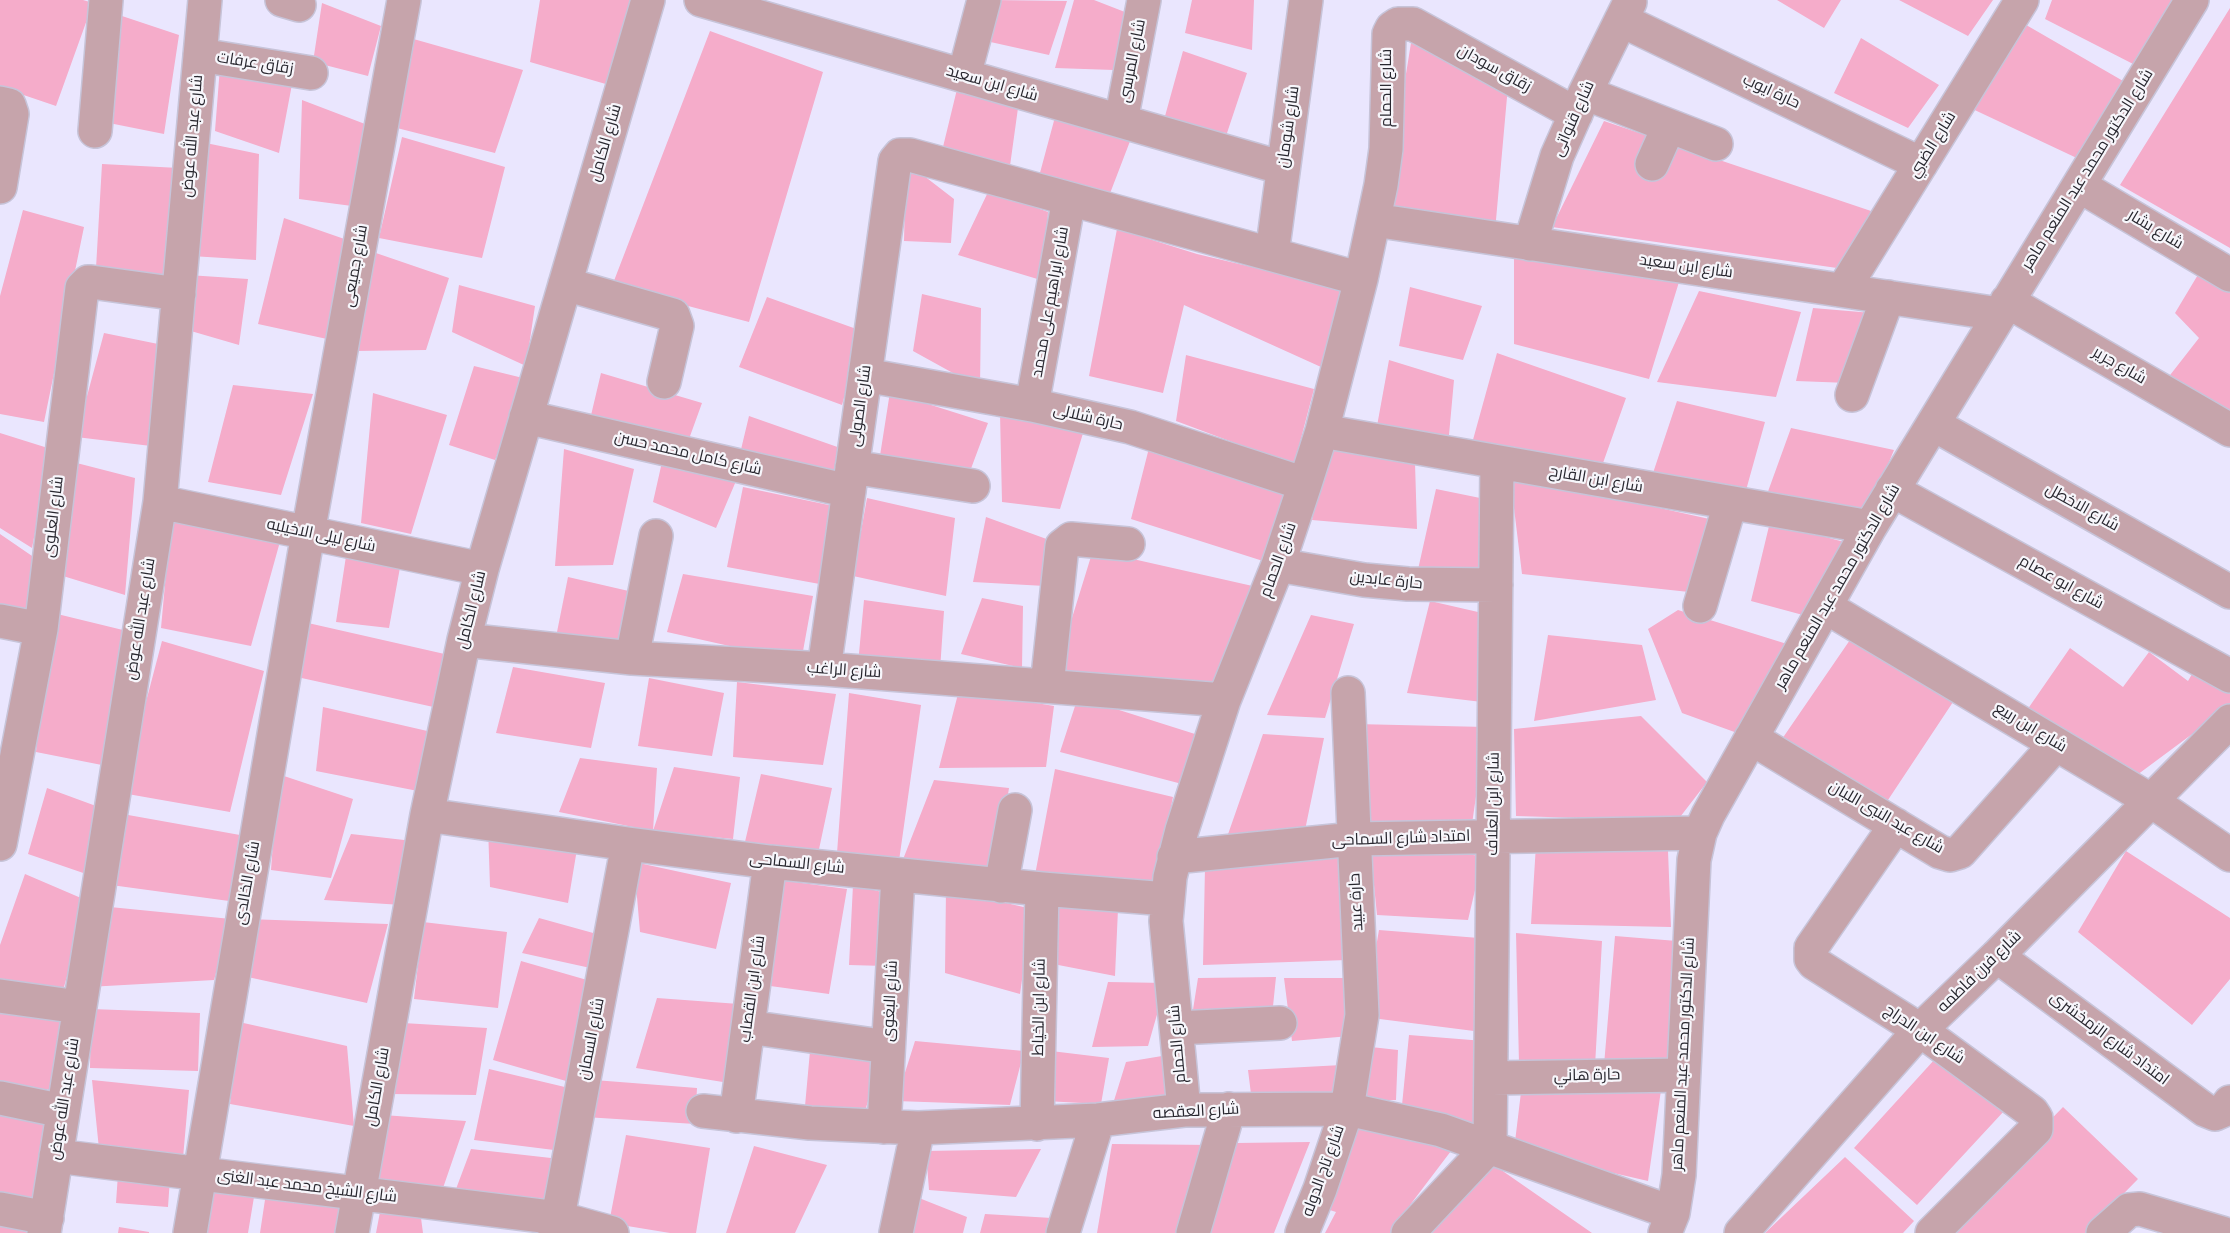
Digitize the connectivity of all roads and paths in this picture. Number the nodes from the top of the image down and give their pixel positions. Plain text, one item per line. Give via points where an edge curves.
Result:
1 (106, 0) edge
2 (205, 0) edge
3 (404, 0) edge
4 (648, 0) edge
5 (701, 0) edge
6 (984, 0) edge
7 (1144, 0) edge
8 (1306, 0) edge
9 (2022, 0) edge
10 (2192, 0) edge
11 (752, 7) edge
12 (1626, 10) edge
13 (1413, 24) joint
14 (200, 55) junction
15 (310, 73) dead end
16 (964, 76) junction
17 (0, 103) edge
18 (1580, 103) junction
19 (1121, 122) junction
20 (1670, 126) junction
21 (95, 131) dead end
22 (1716, 144) dead end
23 (1652, 164) dead end
24 (1921, 164) junction
25 (1283, 168) junction
26 (2080, 186) junction
27 (0, 187) edge
28 (1069, 200) junction
29 (1374, 220) junction
30 (1530, 244) junction
31 (1272, 254) junction
32 (2230, 275) edge
33 (1361, 279) junction
34 (565, 284) junction
35 (1843, 290) junction
36 (179, 294) junction
37 (1888, 297) junction
38 (2003, 308) junction
39 (865, 375) junction
40 (664, 382) dead end
41 (1851, 394) dead end
42 (1032, 405) junction
43 (526, 417) junction
44 (1933, 424) junction
45 (2230, 430) edge
46 (1322, 431) junction
47 (1497, 462) junction
48 (851, 479) junction
49 (1305, 484) junction
50 (973, 486) dead end
51 (1893, 490) junction
52 (160, 502) junction
53 (1730, 504) junction
54 (1870, 527) junction
55 (308, 533) junction
56 (656, 536) dead end
57 (1128, 544) dead end
58 (1278, 565) junction
59 (482, 569) junction
60 (1496, 585) junction
61 (2230, 592) edge
62 (1700, 606) dead end
63 (1826, 607) junction
64 (0, 621) edge
65 (41, 629) junction
66 (464, 640) junction
67 (632, 658) junction
68 (824, 669) junction
69 (2230, 675) edge
70 (1047, 686) junction
71 (1348, 693) dead end
72 (1224, 700) junction
73 (13, 706) edge
74 (2230, 721) edge
75 (1751, 738) junction
76 (2056, 744) junction
77 (6, 779) edge
78 (2150, 800) junction
79 (1015, 810) dead end
80 (428, 815) junction
81 (1896, 825) junction
82 (1700, 833) junction
83 (1493, 836) junction
84 (1353, 838) junction
85 (0, 844) edge
86 (628, 844) junction
87 (2230, 855) edge
88 (1174, 857) junction
89 (770, 862) junction
90 (898, 876) junction
91 (1001, 886) junction
92 (1042, 890) junction
93 (1167, 899) junction
94 (1997, 956) junction
95 (0, 996) edge
96 (79, 1007) junction
97 (1280, 1023) dead end
98 (748, 1027) junction
99 (1177, 1028) junction
100 (1920, 1030) junction
101 (888, 1047) junction
102 (1682, 1075) junction
103 (1492, 1078) junction
104 (0, 1098) edge
105 (2227, 1106) edge
106 (1228, 1109) junction
107 (1347, 1109) junction
108 (1184, 1110) junction
109 (63, 1111) junction
110 (703, 1111) dead end
111 (736, 1116) junction
112 (1098, 1120) junction
113 (1037, 1124) junction
114 (884, 1127) junction
115 (918, 1128) junction
116 (1490, 1146) junction
117 (56, 1156) junction
118 (199, 1174) junction
119 (358, 1193) junction
120 (0, 1209) edge
121 (1672, 1225) edge
122 (45, 1226) edge
123 (556, 1226) edge
124 (190, 1233) edge
125 (352, 1233) edge
126 (612, 1233) edge
127 (896, 1233) edge
128 (1063, 1233) edge
129 (1193, 1233) edge
130 (1302, 1233) edge
131 (1408, 1233) edge
132 (1741, 1233) edge
133 (1932, 1233) edge
134 (2103, 1233) edge
135 (2222, 1233) edge

1 - 21 street
2 - 14 street, شارع عبد الله عوض
3 - 55 street, شارع جميعى
4 - 34 street, شارع الكامل
5 - 11 street, شارع ابن سعيد
6 - 16 street
7 - 19 street, شارع المرسى
8 - 25 street, شارع شومان
9 - 24 street, شارع الضبي
10 - 26 street, شارع الدكتور محمد عبد المنعم ماهر
11 - 16 street, شارع ابن سعيد
12 - 18 street, شارع قنواتى
12 - 24 street, حارة ايوب
13 - 18 street, زقاق سودان
13 - 29 street, شارع الحمام via 1406,22 1392,28 1387,42 1386,149
14 - 15 street, زقاق عرفات
14 - 36 street, شارع عبد الله عوض
16 - 19 street, شارع ابن سعيد
17 - 27 street via 9,105 12,114
18 - 20 street, زقاق سودان
18 - 30 street, شارع قنواتى via 1557,156
19 - 25 street, شارع ابن سعيد
20 - 22 street, زقاق سودان
20 - 23 street
24 - 35 street, شارع الضبي
25 - 31 street, شارع شومان
26 - 32 street, شارع بشار
26 - 38 street, شارع الدكتور محمد عبد المنعم ماهر
28 - 31 street
28 - 39 street, شارع الصولى via 900,155 895,161
28 - 42 street, شارع ابراهيم على محمد
29 - 30 street, شارع ابن سعيد
29 - 33 street, شارع الحمام
30 - 35 street, شارع ابن سعيد
31 - 33 street
33 - 46 street, شارع الحمام
34 - 40 street via 673,315 677,326
34 - 43 street, شارع الكامل
35 - 37 street, شارع ابن سعيد
36 - 52 street, شارع عبد الله عوض
36 - 65 street, شارع العلوى via 91,282 82,288
37 - 38 street, شارع ابن سعيد
37 - 41 street
38 - 44 street, شارع الدكتور محمد عبد المنعم ماهر
38 - 45 street, شارع جرير
39 - 42 street, حارة شلالى
39 - 48 street, شارع الصولى
42 - 49 street, حارة شلالى via 1130,427
43 - 48 street, شارع كامل محمد حسن
43 - 59 street, شارع الكامل
44 - 51 street, شارع الدكتور محمد عبد المنعم ماهر
44 - 61 street, شارع الاخطل
46 - 47 street, شارع ابن القارح
46 - 49 street, شارع الحمام
47 - 53 street, شارع ابن القارح
47 - 60 street, شارع ابن العلاف
48 - 50 street, شارع كامل محمد حسن
48 - 68 street, شارع الصولى
49 - 58 street, شارع الحمام
51 - 54 street, شارع الدكتور محمد عبد المنعم ماهر
51 - 69 street, شارع ابو عصام
52 - 55 street, شارع ليلى الاخيليه
52 - 96 street, شارع عبد الله عوض
53 - 54 street, شارع ابن القارح
53 - 62 street
54 - 63 street, شارع الدكتور محمد عبد المنعم ماهر
55 - 59 street, شارع ليلى الاخيليه
55 - 118 street, شارع الخالدى
56 - 67 street
57 - 70 street via 1071,539 1064,543
58 - 60 street, حارة عابدين via 1408,584
58 - 72 street, شارع الحمام
59 - 66 street, شارع الكامل
60 - 83 street, شارع ابن العلاف
63 - 75 street, شارع الدكتور محمد عبد المنعم ماهر
63 - 76 street, شارع ابن ربيع
64 - 65 street
65 - 73 street, شارع العلوى
66 - 67 street, شارع الراغب
66 - 80 street, شارع الكامل
67 - 68 street, شارع الراغب
68 - 70 street, شارع الراغب
70 - 72 street, شارع الراغب
71 - 84 street, حارة عبيد
72 - 88 street, شارع الحمام
73 - 77 street, شارع العلوى
74 - 78 street, شارع فرن فاطمه
75 - 81 street, شارع عبد النبى اللبان
75 - 82 street, شارع الدكتور محمد عبد المنعم ماهر
76 - 78 street, شارع ابن ربيع
76 - 81 street, شارع عبد النبى اللبان via 1960,852 1940,852
77 - 85 street, شارع العلوى
78 - 87 street, شارع ابن ربيع
78 - 94 street, شارع فرن فاطمه
79 - 91 street
80 - 86 street, شارع السماحى
80 - 119 street, شارع الكامل
81 - 100 street, شارع ابن الدراج via 1809,953 1814,963
82 - 83 street, امتداد شارع السماحى
82 - 102 street, شارع الدكتور محمد عبد المنعم ماهر via 1691,888
83 - 84 street, امتداد شارع السماحى
83 - 103 street, شارع ابن العلاف
84 - 88 street, امتداد شارع السماحى
84 - 107 street, حارة عبيد via 1362,1015
86 - 89 street, شارع السماحى
86 - 123 street, شارع السمان
88 - 93 street, شارع الحمام
89 - 90 street, شارع السماحى
89 - 98 street, شارع ابن القصاب
90 - 91 street, شارع السماحى
90 - 101 street, شارع البغوى
91 - 92 street, شارع السماحى
92 - 93 street, شارع السماحى
92 - 113 street, شارع ابن الخياط
93 - 99 street, شارع الحمام
94 - 100 street, شارع فرن فاطمه
94 - 105 street, امتداد شارع الزمخشرى via 2205,1110 2214,1114
95 - 96 street
96 - 109 street, شارع عبد الله عوض
97 - 99 street
98 - 101 street
98 - 111 street, شارع ابن القصاب
99 - 108 street, شارع الحمام
100 - 132 street, شارع فرن فاطمه
100 - 133 street, شارع ابن الدراج via 2036,1118 2036,1129
101 - 114 street, شارع البغوى
102 - 103 street, حارة هاني
102 - 121 street, شارع الدكتور محمد عبد المنعم ماهر via 1679,1175
103 - 116 street, شارع ابن العلاف
104 - 109 street
106 - 107 street, شارع العقصه
106 - 108 street, شارع العقصه
106 - 129 street
107 - 116 street, شارع العقصه
107 - 130 street, شارع تاج الدوله
108 - 112 street, شارع العقصه
109 - 117 street, شارع عبد الله عوض
110 - 111 street, شارع العقصه
111 - 114 street, شارع العقصه
112 - 113 street, شارع العقصه
112 - 128 street
113 - 115 street, شارع العقصه
114 - 115 street, شارع العقصه
115 - 127 street
116 - 121 street, شارع العقصه
116 - 131 street
117 - 118 street, شارع الشيخ محمد عبد الغنى
117 - 122 street, شارع عبد الله عوض
118 - 119 street, شارع الشيخ محمد عبد الغنى
118 - 124 street, شارع الخالدى
119 - 123 street, شارع الشيخ محمد عبد الغنى
119 - 125 street, شارع الكامل
120 - 122 street
123 - 126 street, شارع الشيخ محمد عبد الغنى
134 - 135 street via 2129,1210 2140,1209

